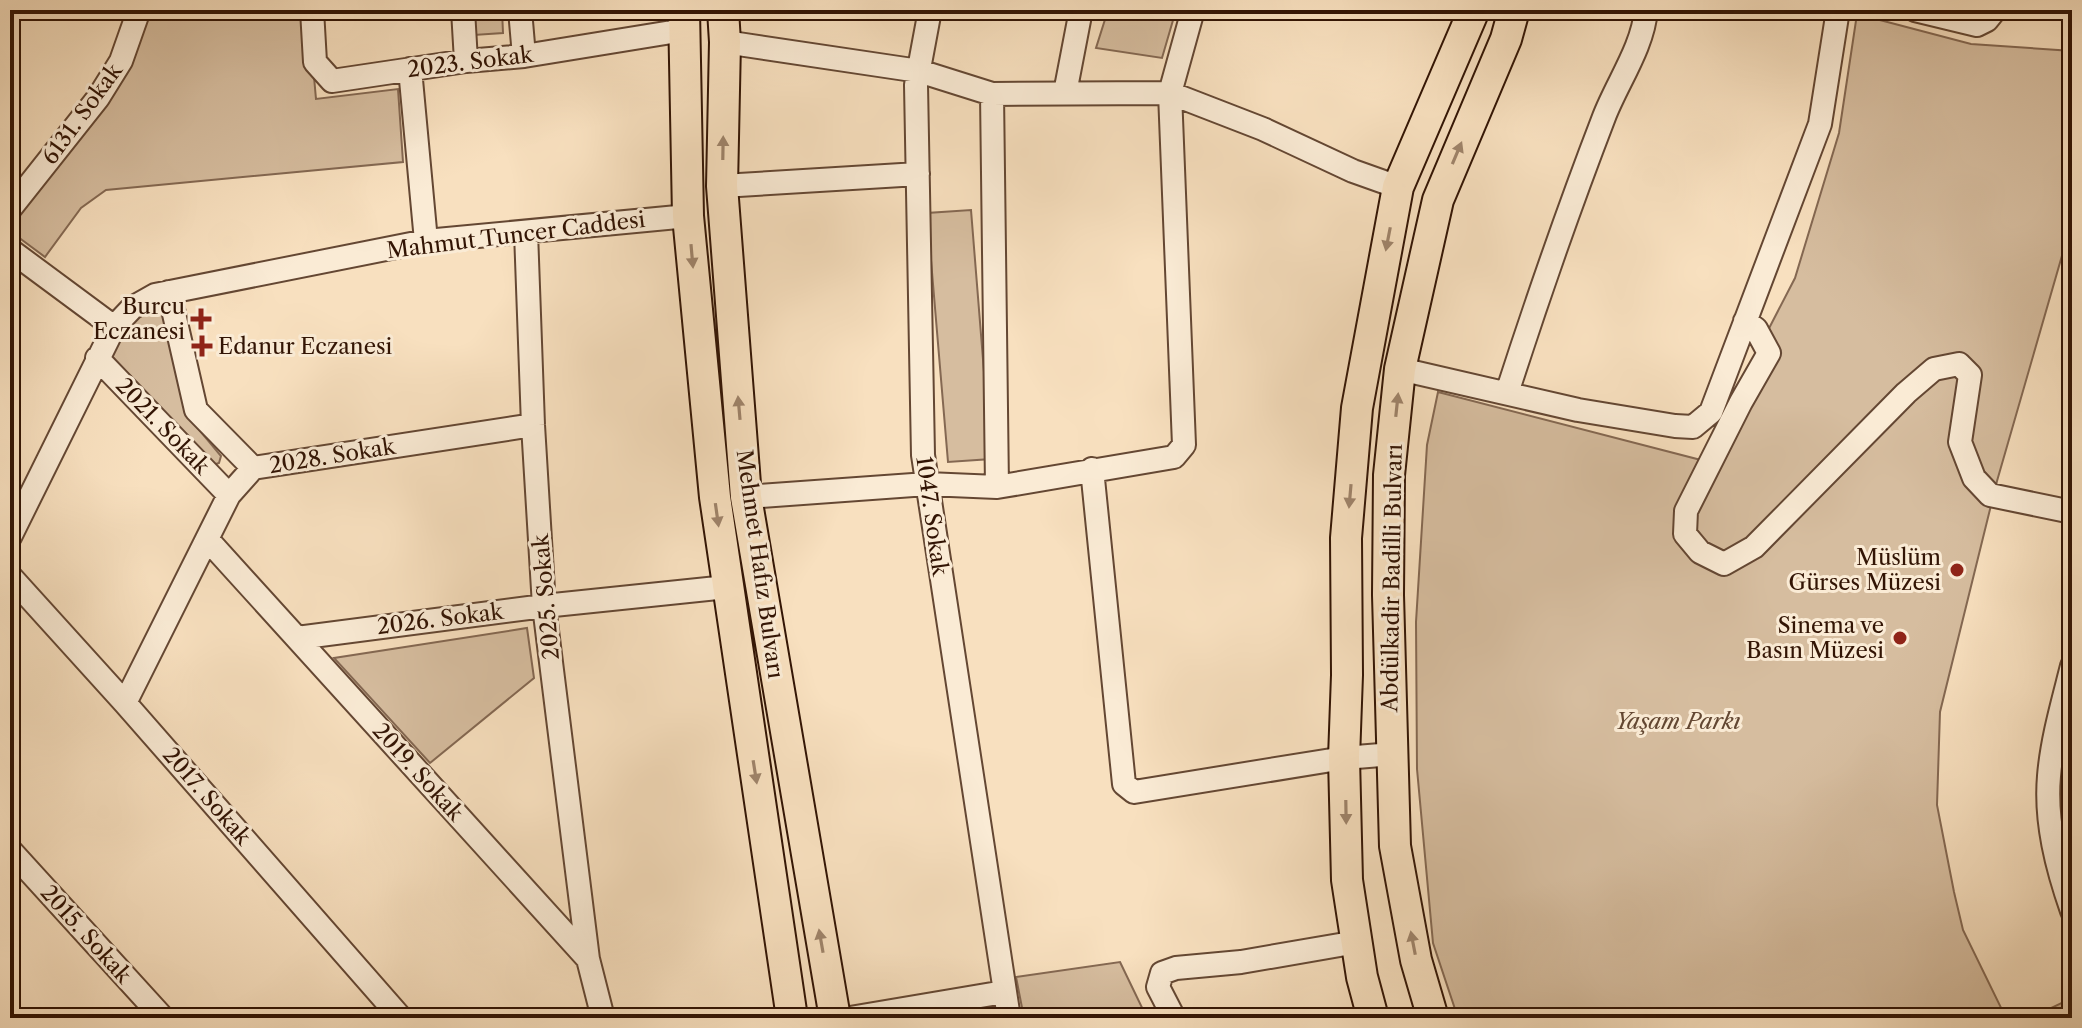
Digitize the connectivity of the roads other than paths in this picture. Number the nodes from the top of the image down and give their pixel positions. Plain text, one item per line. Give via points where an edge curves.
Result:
1 (139, 10) edge
2 (312, 10) edge
3 (463, 10) edge
4 (520, 10) edge
5 (723, 10) edge
6 (930, 10) edge
7 (1081, 10) edge
8 (1193, 10) edge
9 (1474, 10) edge
10 (1514, 10) edge
11 (1646, 10) edge
12 (1838, 10) edge
13 (1915, 10) edge
14 (1995, 10) edge
15 (684, 20) edge
16 (725, 42) junction
17 (524, 56) junction
18 (466, 61) junction
19 (410, 69) junction
20 (919, 71) junction
21 (1065, 93) junction
22 (1170, 93) junction
23 (992, 94) junction
24 (918, 174) junction
25 (722, 186) junction
26 (1398, 187) junction
27 (10, 209) edge
28 (688, 216) junction
29 (526, 232) junction
30 (426, 241) junction
31 (10, 250) edge
32 (169, 292) junction
33 (1745, 321) junction
34 (114, 327) junction
35 (97, 358) junction
36 (1400, 369) junction
37 (1507, 393) junction
38 (533, 425) junction
39 (253, 468) junction
40 (1092, 469) junction
41 (927, 484) junction
42 (997, 487) junction
43 (229, 495) junction
44 (746, 497) junction
45 (2072, 512) edge
46 (10, 537) edge
47 (207, 539) junction
48 (10, 576) edge
49 (727, 587) junction
50 (544, 606) junction
51 (297, 638) junction
52 (2072, 666) edge
53 (125, 703) junction
54 (1393, 754) junction
55 (1344, 758) junction
56 (10, 850) edge
57 (2072, 911) edge
58 (1357, 942) junction
59 (588, 959) junction
60 (1004, 992) junction
61 (163, 1018) edge
62 (401, 1018) edge
63 (603, 1018) edge
64 (792, 1018) edge
65 (835, 1018) edge
66 (850, 1018) edge
67 (1009, 1018) edge
68 (1174, 1018) edge
69 (1373, 1018) edge
70 (1433, 1018) edge

1 - 27 street, 6131. Sokak via 121,61 98,98
2 - 19 street, 2023. Sokak via 315,62 332,81
3 - 18 street
4 - 17 street
5 - 16 main road, Mehmet Hafız Bulvarı
6 - 20 street, 1047. Sokak
7 - 21 street
8 - 22 street
9 - 26 main road, Abdülkadir Badilli Bulvarı
36 -> 10 main road, Abdülkadir Badilli Bulvarı via 1438,200
11 - 37 street via 1645,26 1612,95 1554,249
12 - 33 street via 1820,124
13 - 14 street via 1977,25
15 - 17 street, 2023. Sokak
15 - 28 main road, Mehmet Hafız Bulvarı
16 - 20 street
25 -> 16 main road, Mehmet Hafız Bulvarı
17 - 18 street, 2023. Sokak
18 - 19 street, 2023. Sokak
19 - 30 street
20 - 23 street
20 - 24 street, 1047. Sokak
21 - 22 street
21 - 23 street
22 - 26 street
22 - 40 street via 1184,445 1174,457
23 - 42 street
24 - 25 street
24 - 41 street, 1047. Sokak
44 -> 25 main road, Mehmet Hafız Bulvarı
26 -> 55 main road, Abdülkadir Badilli Bulvarı via 1357,408 1346,538
28 - 29 street, Mahmut Tuncer Caddesi
28 -> 49 main road, Mehmet Hafız Bulvarı
29 - 30 street, Mahmut Tuncer Caddesi
29 - 38 street, 2025. Sokak
30 - 32 street, Mahmut Tuncer Caddesi
31 - 34 street
32 - 34 street, Mahmut Tuncer Caddesi via 132,308
32 - 39 street via 196,410
33 - 37 street via 1711,412 1693,427
33 - 45 street via 1769,353 1686,511 1685,534 1700,552 1724,564 1754,547 1906,393 1934,369 1959,364 1970,375 1960,442 1974,478 1990,495
34 - 35 street, Mahmut Tuncer Caddesi
35 - 43 street, 2021. Sokak
35 - 46 street, Mahmut Tuncer Caddesi
36 - 37 street
54 -> 36 main road, Abdülkadir Badilli Bulvarı via 1389,475
38 - 39 street, 2028. Sokak
38 - 50 street, 2025. Sokak
39 - 43 street, 2028. Sokak
40 - 42 street
40 - 55 street via 1124,784 1134,792
41 - 42 street
41 - 44 street
41 - 60 street, 1047. Sokak
43 - 47 street, 2028. Sokak
65 -> 44 main road, Mehmet Hafız Bulvarı
47 - 51 street, 2019. Sokak
47 - 53 street, 2028. Sokak
48 - 53 street, 2017. Sokak
49 - 50 street, 2026. Sokak
49 -> 64 main road, Mehmet Hafız Bulvarı
50 - 51 street, 2026. Sokak
50 - 59 street, 2025. Sokak
51 - 59 street, 2019. Sokak
52 - 57 street via 2049,777 2050,829
53 - 62 street, 2017. Sokak
54 - 55 street
70 -> 54 main road, Abdülkadir Badilli Bulvarı via 1416,960 1395,846
55 -> 58 main road, Abdülkadir Badilli Bulvarı via 1347,880
56 - 61 street, 2015. Sokak
58 - 68 street via 1162,973 1158,987
58 - 69 main road, Abdülkadir Badilli Bulvarı
59 - 63 street, 2019. Sokak
60 - 66 street
60 - 67 street, 1047. Sokak

